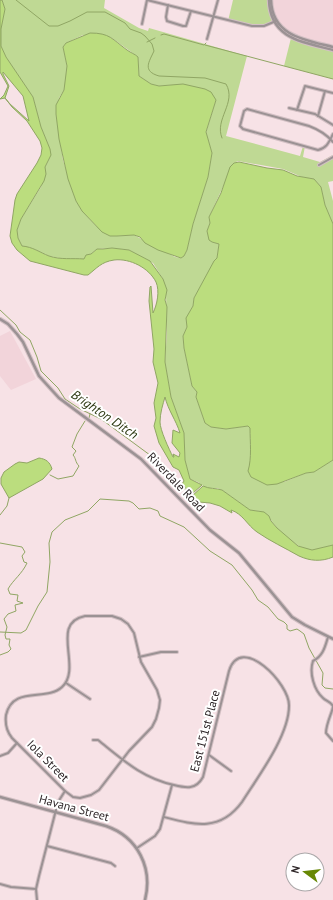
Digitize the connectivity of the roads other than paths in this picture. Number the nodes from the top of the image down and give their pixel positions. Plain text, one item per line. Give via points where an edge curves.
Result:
1 (147, 0) edge
2 (218, 0) edge
3 (270, 0) edge
4 (168, 6) junction
5 (191, 11) junction
6 (213, 17) junction
7 (275, 21) junction
8 (142, 24) dead end
9 (207, 40) dead end
10 (333, 48) edge
11 (325, 90) junction
12 (333, 93) edge
13 (289, 108) dead end
14 (297, 110) junction
15 (318, 116) junction
16 (333, 126) edge
17 (333, 134) edge
18 (332, 140) edge
19 (333, 157) edge
20 (319, 165) dead end
21 (0, 319) edge
22 (328, 637) junction
23 (333, 639) edge
24 (177, 652) dead end
25 (139, 657) junction
26 (66, 683) junction
27 (90, 699) dead end
28 (93, 740) dead end
29 (333, 741) edge
30 (18, 743) junction
31 (209, 755) junction
32 (0, 756) edge
33 (123, 759) junction
34 (231, 771) dead end
35 (172, 785) junction
36 (65, 791) junction
37 (0, 797) edge
38 (56, 812) junction
39 (164, 817) junction
40 (46, 846) junction
41 (137, 848) junction
42 (114, 866) dead end
43 (0, 884) edge
44 (36, 889) junction
45 (37, 900) edge
46 (145, 900) edge

1 - 4 street
1 - 8 street
2 - 6 street
3 - 7 street via 270,11
4 - 5 street
4 - 5 street via 166,21 183,26 188,24
5 - 6 street
6 - 7 street via 255,27
6 - 9 street
7 - 10 street via 282,32 291,38
11 - 12 street
11 - 14 street via 304,86
11 - 15 street
13 - 14 street
14 - 15 street
15 - 16 street
17 - 18 street
18 - 18 street via 318,150 241,129 240,126 244,111 247,109 308,126
19 - 20 street
21 - 22 street, Riverdale Road via 18,334 39,376 59,398 141,459 210,530 239,553 292,617
22 - 23 street, Riverdale Road
22 - 29 street via 324,652 312,668 316,690 333,706 326,732
24 - 25 street via 161,652
25 - 26 street via 134,633 123,620 112,616 80,617 70,626 68,633 70,671
25 - 33 street via 157,690 160,700 159,712 152,727
26 - 27 street
26 - 30 street, Iola Street via 56,691 22,697 11,705 6,724 9,734
28 - 33 street, East 151st Place via 98,740
30 - 32 street
30 - 36 street, Iola Street
31 - 34 street
31 - 35 street, East 151st Place via 203,777 198,784 188,788
31 - 39 street, East 151st Place via 230,669 234,663 244,658 265,666 286,693 289,702 288,716 280,739 237,809 219,821 208,824
33 - 35 street, East 151st Place via 147,776
33 - 36 street via 101,788 93,794 78,798
35 - 39 street
36 - 38 street
37 - 38 street, Havana Street
38 - 40 street
38 - 41 street, Havana Street via 114,829 126,836
39 - 41 street via 156,834
40 - 42 street via 111,863
40 - 44 street
41 - 46 street via 147,873
43 - 44 street
44 - 45 street

